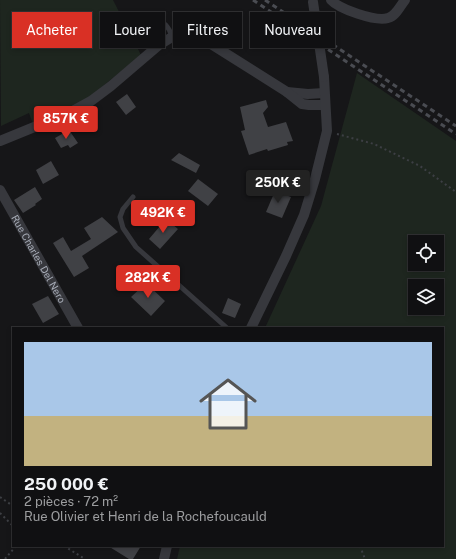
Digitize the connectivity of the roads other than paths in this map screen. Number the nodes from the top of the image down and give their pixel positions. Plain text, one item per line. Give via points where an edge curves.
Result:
1 (331, 0) edge
2 (405, 0) edge
3 (313, 1) edge
4 (165, 26) edge
5 (172, 37) junction
6 (287, 92) junction
7 (324, 93) junction
8 (326, 105) junction
9 (0, 141) edge
10 (0, 190) edge
11 (133, 197) dead end
12 (77, 327) edge
13 (226, 327) edge
14 (251, 327) edge
15 (167, 547) edge
16 (164, 559) edge

1 - 2 street via 345,10 376,19 387,19 395,14
3 - 7 street, bridge
4 - 5 lane
5 - 6 street via 182,34 198,36
5 - 9 street via 91,101 71,112
6 - 7 street
6 - 8 street via 302,104
7 - 8 street
8 - 14 street via 326,131 304,215
10 - 12 street, Rue Charles Del Nero
11 - 13 lane via 120,217 123,228 136,247
15 - 16 street

